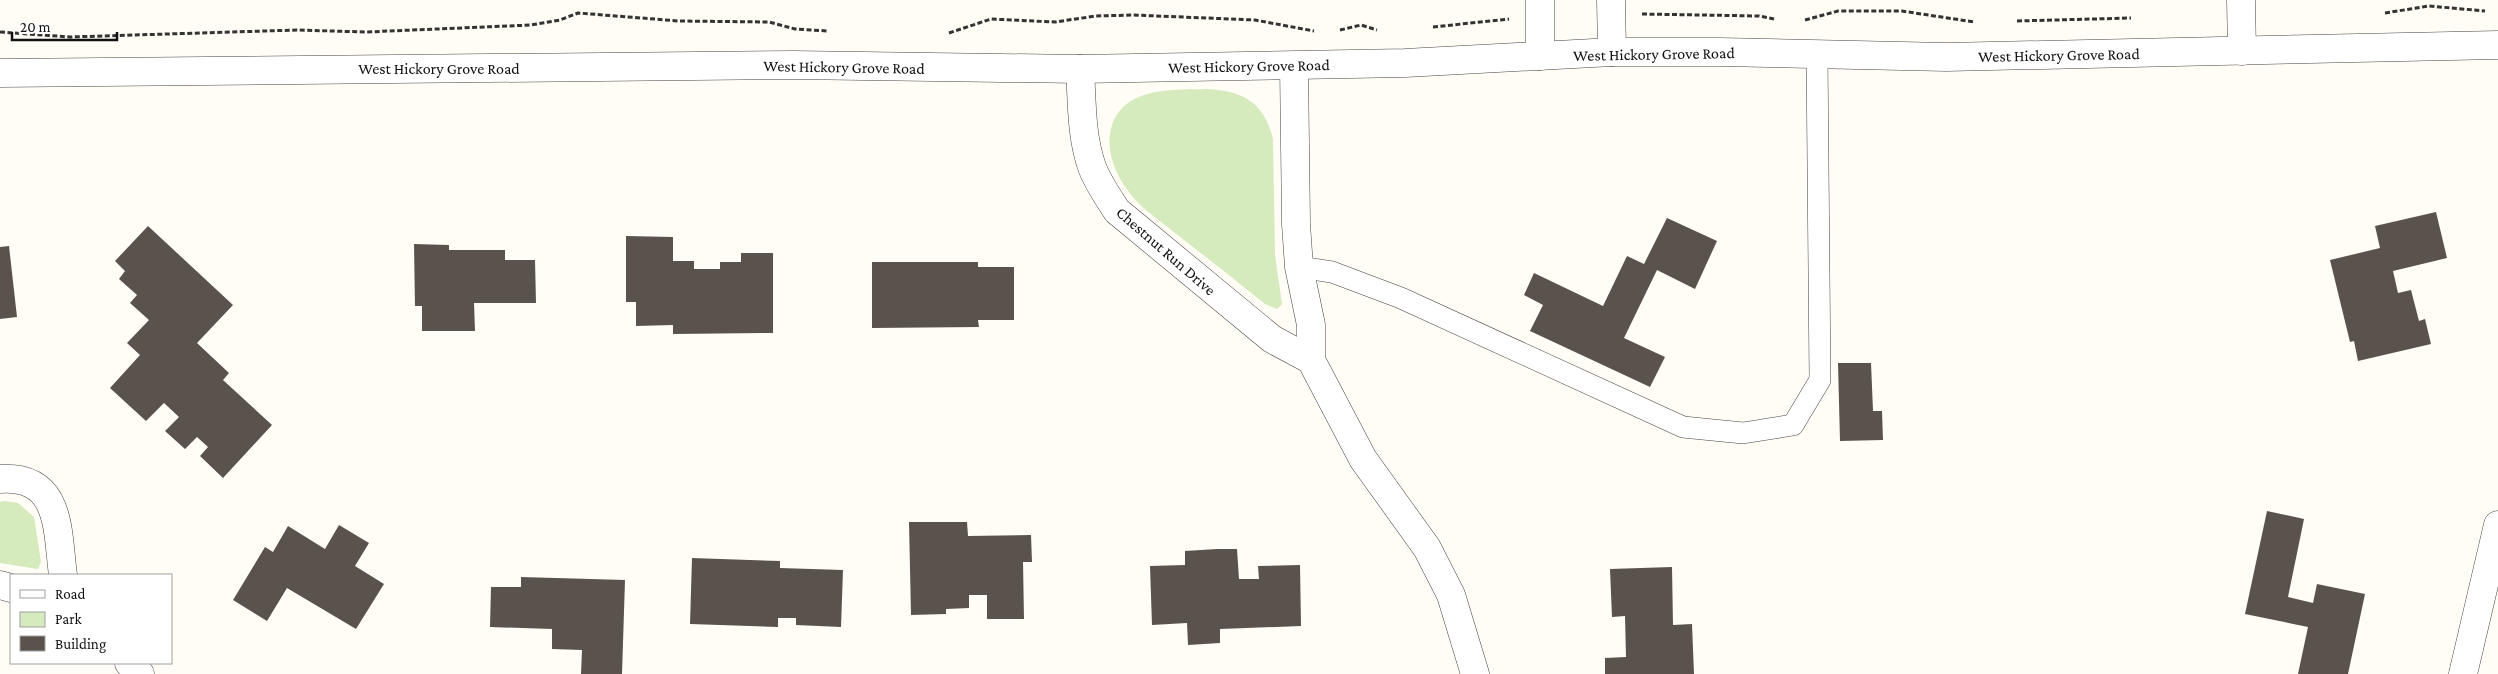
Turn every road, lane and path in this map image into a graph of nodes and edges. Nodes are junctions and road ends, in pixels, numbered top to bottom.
1 (1540, 0) edge
2 (1611, 0) edge
3 (2241, 0) edge
4 (2488, 11) dead end
5 (2381, 13) dead end
6 (1643, 14) dead end
7 (1508, 19) dead end
8 (1776, 19) dead end
9 (2136, 19) dead end
10 (1798, 20) dead end
11 (2014, 21) dead end
12 (1975, 22) dead end
13 (1426, 28) dead end
14 (1336, 30) dead end
15 (1384, 30) dead end
16 (834, 31) dead end
17 (1320, 31) dead end
18 (0, 32) edge
19 (940, 34) dead end
20 (2498, 46) edge
21 (2242, 51) junction
22 (1612, 52) junction
23 (1817, 55) junction
24 (1540, 56) junction
25 (1294, 66) junction
26 (1080, 69) junction
27 (0, 74) edge
28 (1299, 267) junction
29 (1311, 360) junction
30 (0, 479) edge
31 (2498, 525) edge
32 (63, 574) edge
33 (130, 664) edge
34 (1466, 668) edge
35 (140, 674) edge
36 (2464, 674) edge

1 - 24 street
2 - 22 street
3 - 21 street
4 - 5 path
6 - 8 path
7 - 13 path
9 - 11 path
10 - 12 path
14 - 15 path
16 - 18 path
17 - 19 path
20 - 21 street, West Hickory Grove Road
21 - 23 street, West Hickory Grove Road
22 - 23 street, West Hickory Grove Road
22 - 24 street, West Hickory Grove Road
23 - 28 lane
24 - 25 street, West Hickory Grove Road
25 - 26 street, West Hickory Grove Road
25 - 28 street
26 - 27 street, West Hickory Grove Road
26 - 29 street, Chestnut Run Drive
28 - 29 street
29 - 34 street
30 - 32 street
31 - 36 street
33 - 35 street

